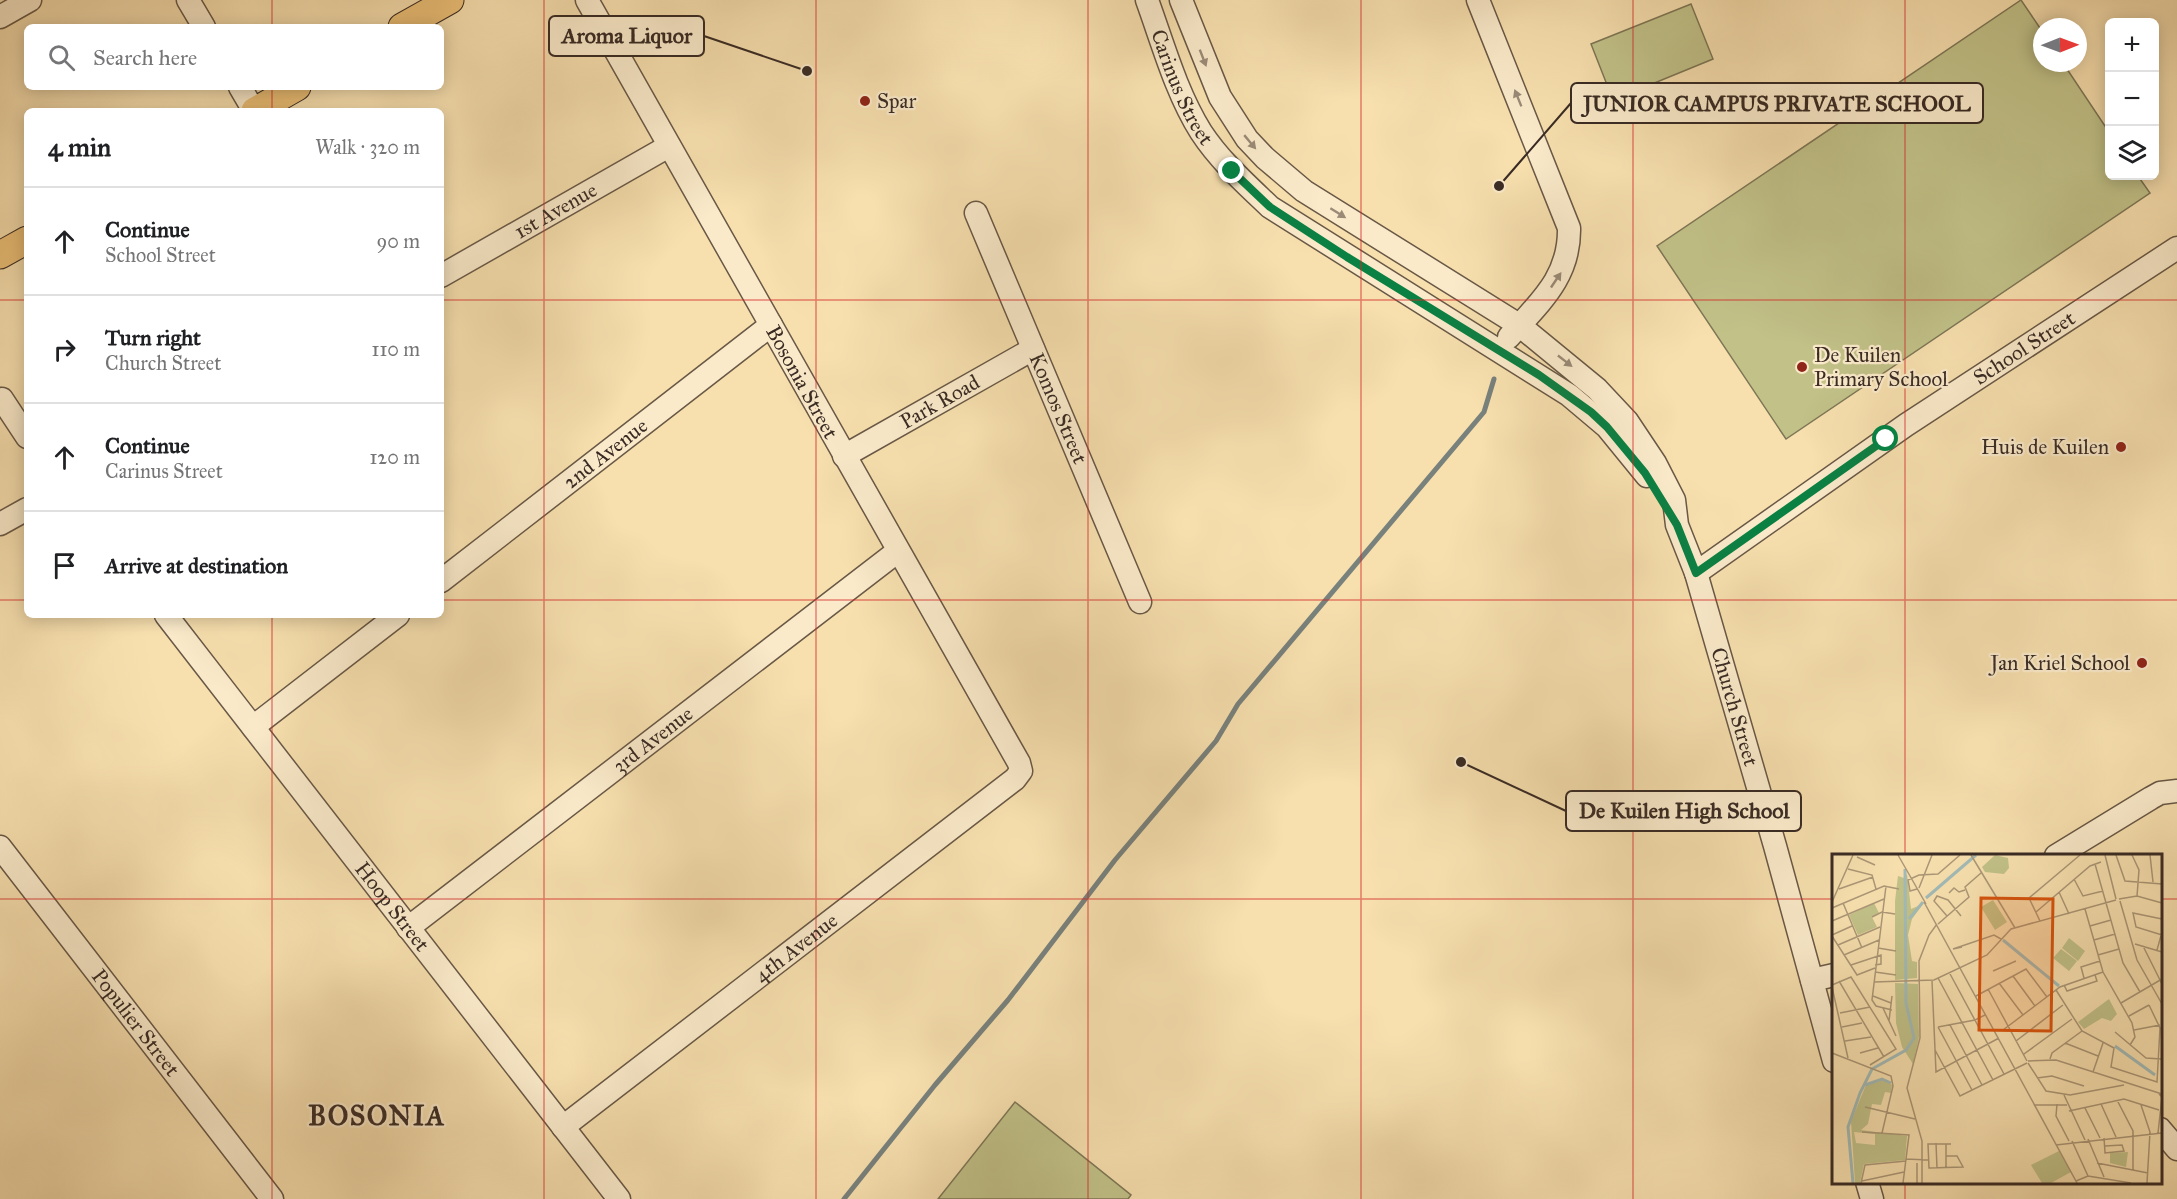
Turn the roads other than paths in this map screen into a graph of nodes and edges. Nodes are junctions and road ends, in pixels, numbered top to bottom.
1 (30, 0) edge
2 (188, 0) edge
3 (450, 0) edge
4 (587, 0) edge
5 (1147, 0) edge
6 (1181, 0) edge
7 (1478, 0) edge
8 (0, 17) edge
9 (202, 24) edge
10 (407, 24) edge
11 (242, 90) edge
12 (292, 90) edge
13 (252, 108) edge
14 (259, 108) edge
15 (669, 146) junction
16 (976, 213) dead end
17 (24, 242) edge
18 (2177, 248) edge
19 (0, 255) edge
20 (444, 274) edge
21 (771, 325) junction
22 (1519, 326) junction
23 (1034, 349) junction
24 (1498, 349) junction
25 (2, 399) dead end
26 (24, 432) edge
27 (844, 456) junction
28 (24, 511) edge
29 (0, 524) edge
30 (1677, 525) junction
31 (898, 551) junction
32 (1696, 573) junction
33 (444, 579) edge
34 (1140, 602) dead end
35 (168, 618) edge
36 (394, 618) edge
37 (253, 727) junction
38 (1019, 763) joint
39 (2177, 791) edge
40 (0, 847) edge
41 (2058, 854) edge
42 (408, 928) junction
43 (1832, 975) edge
44 (1812, 980) junction
45 (1832, 1057) edge
46 (563, 1127) junction
47 (2162, 1132) edge
48 (2177, 1149) edge
49 (1868, 1184) edge
50 (273, 1199) edge
51 (619, 1199) edge
52 (1872, 1199) edge

1 - 8 street
2 - 9 street
3 - 10 main road
4 - 15 street, Bosonia Street
5 - 24 street, Carinus Street
6 -> 22 street, Carinus Street
22 -> 7 street
11 - 13 street
12 - 14 main road
15 - 20 street, 1st Avenue
15 - 21 street, Bosonia Street
16 - 23 street, Komos Street
17 - 19 main road
18 - 32 street, School Street
21 - 27 street, Bosonia Street
21 - 33 street, 2nd Avenue
22 - 24 street
22 -> 30 street, Church Street
23 - 27 street, Park Road
23 - 34 street, Komos Street
24 - 30 street, Church Street
25 - 26 street
27 - 31 street, Bosonia Street
28 - 29 street
30 - 32 street, Church Street
31 - 38 street, Bosonia Street
31 - 42 street, 3rd Avenue
32 - 44 street, Church Street
35 - 37 street, Hoop Street
36 - 37 street
37 - 42 street, Hoop Street
38 - 46 street, 4th Avenue
39 - 41 street
40 - 50 street, Populier Street
42 - 46 street, Hoop Street
43 - 44 street
44 - 45 street, Church Street
46 - 51 street, Hoop Street
47 - 48 street
49 - 52 street

